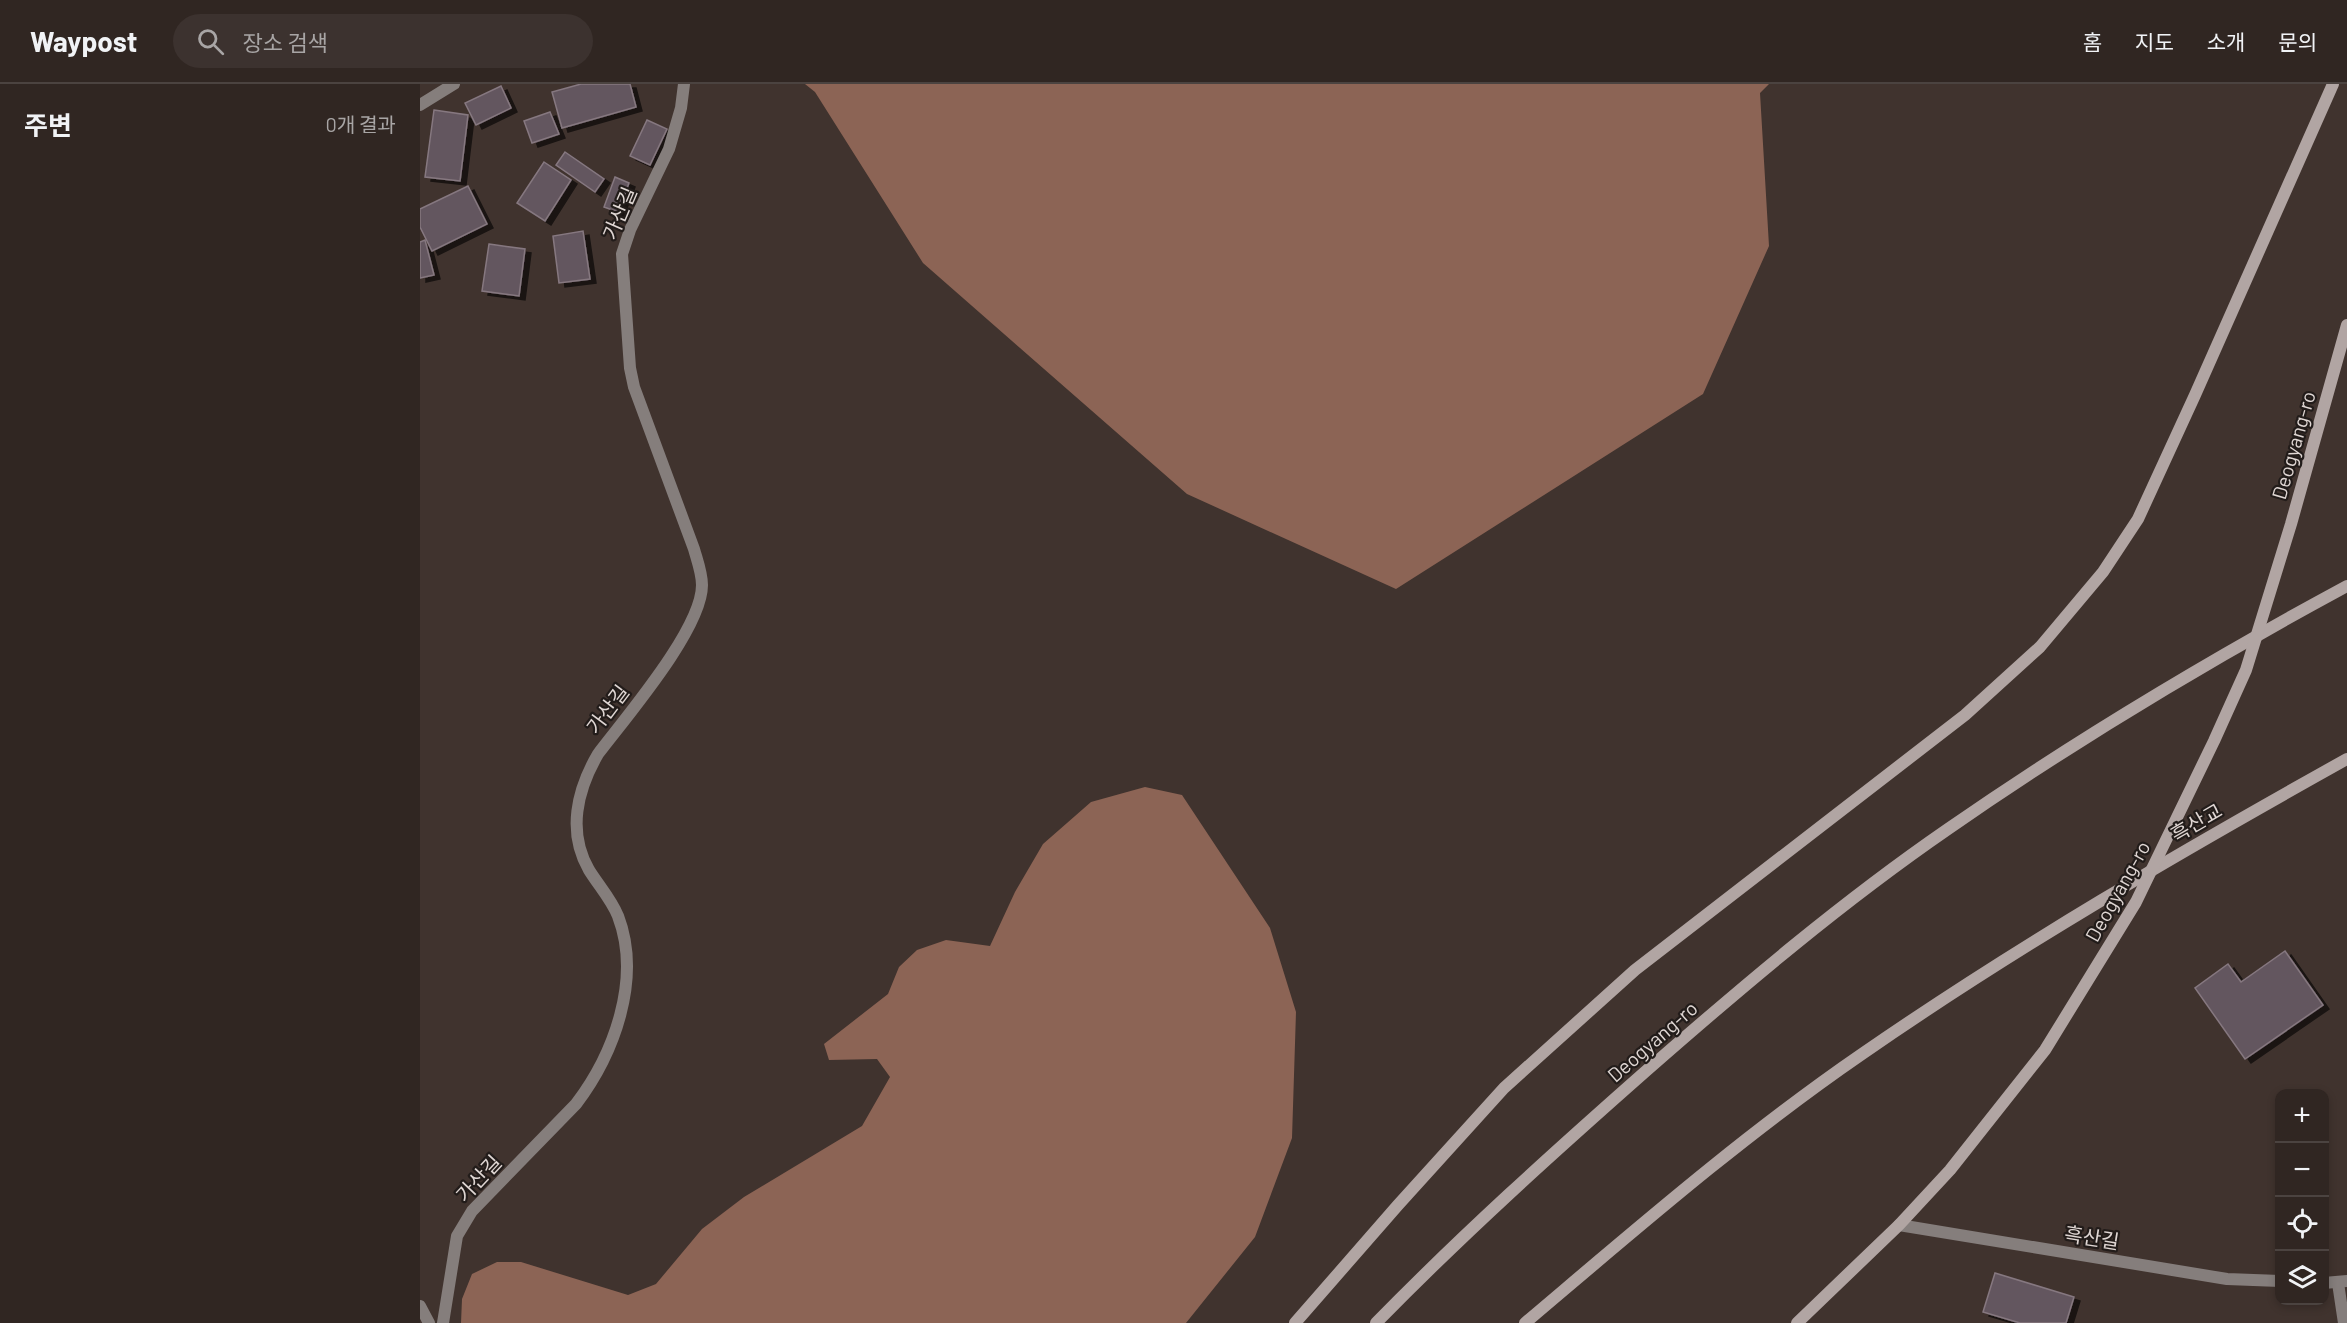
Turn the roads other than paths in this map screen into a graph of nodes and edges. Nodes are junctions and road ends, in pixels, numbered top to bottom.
1 (454, 84) edge
2 (684, 84) edge
3 (2333, 84) edge
4 (420, 105) edge
5 (2347, 325) edge
6 (2347, 586) edge
7 (2347, 759) edge
8 (2066, 921) joint
9 (1899, 1225) junction
10 (2275, 1281) edge
11 (2343, 1282) edge
12 (420, 1306) edge
13 (429, 1323) edge
14 (443, 1323) edge
15 (1295, 1323) edge
16 (1376, 1323) edge
17 (1525, 1323) edge
18 (1797, 1323) edge
19 (2344, 1323) edge

1 - 4 lane
2 - 14 lane, 가산길
3 - 15 main road
5 - 9 main road, Deogyang-ro
6 - 16 main road, Deogyang-ro
7 - 8 main road, 흑산교
8 - 17 main road, Deogyang-ro
9 - 10 lane, 흑산길
9 - 18 main road, Deogyang-ro
11 - 19 lane
12 - 13 lane

